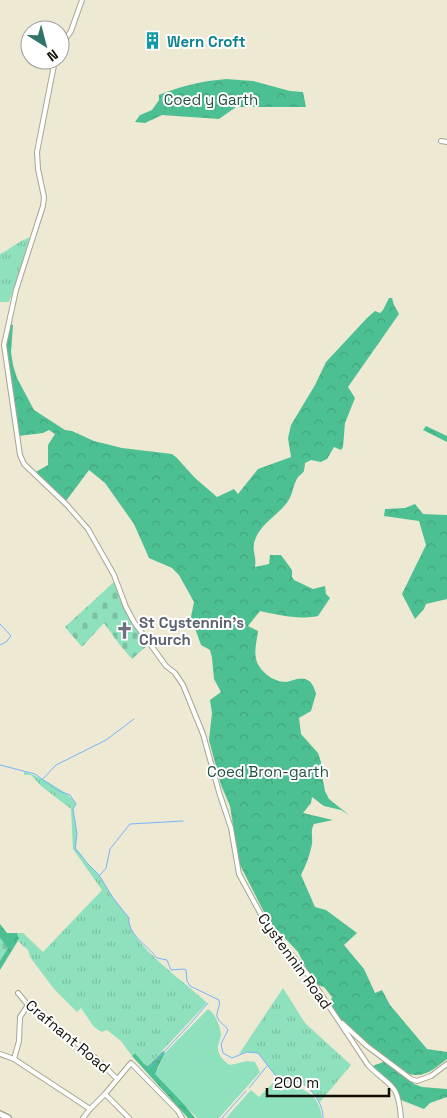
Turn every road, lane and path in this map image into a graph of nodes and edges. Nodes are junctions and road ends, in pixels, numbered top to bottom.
1 (82, 0) edge
2 (70, 32) edge
3 (53, 70) edge
4 (441, 141) dead end
5 (447, 142) edge
6 (2, 346) edge
7 (18, 993) dead end
8 (28, 1005) junction
9 (334, 1016) junction
10 (0, 1054) edge
11 (14, 1059) junction
12 (447, 1064) edge
13 (117, 1079) junction
14 (105, 1094) junction
15 (90, 1108) junction
16 (0, 1114) edge
17 (8, 1118) edge
18 (83, 1118) edge
19 (129, 1118) edge
20 (182, 1118) edge
21 (401, 1118) edge

1 - 2 street
3 - 6 street, Cystennin Road
4 - 5 street
6 - 9 street, Cystennin Road
7 - 8 street, Crafnant Road
8 - 11 street
8 - 13 street, Crafnant Road
9 - 12 street
9 - 21 street
10 - 11 street
11 - 15 street
13 - 14 street
13 - 20 street
14 - 15 street
14 - 19 street
15 - 18 street
16 - 17 street

